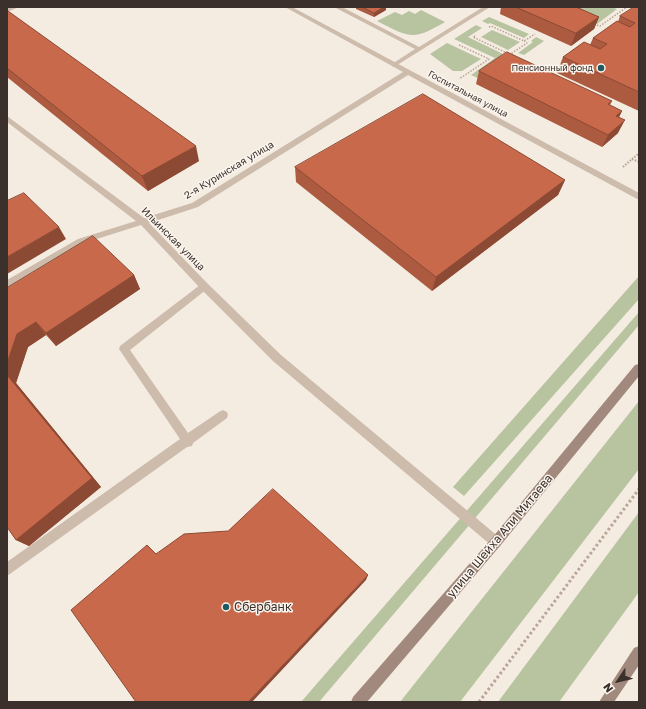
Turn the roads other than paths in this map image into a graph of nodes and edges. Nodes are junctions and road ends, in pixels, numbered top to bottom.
1 (16, 7) edge
2 (288, 7) edge
3 (337, 7) edge
4 (487, 7) edge
5 (7, 10) edge
6 (419, 49) junction
7 (394, 64) junction
8 (408, 72) junction
9 (7, 118) edge
10 (639, 197) edge
11 (142, 221) junction
12 (7, 284) edge
13 (204, 286) junction
14 (639, 368) edge
15 (223, 415) dead end
16 (188, 442) junction
17 (496, 542) junction
18 (7, 570) edge
19 (639, 653) edge
20 (358, 702) edge
21 (606, 702) edge

1 - 5 street
2 - 7 street, Госпитальная улица
3 - 6 street
4 - 6 street
6 - 7 street
7 - 8 street, Госпитальная улица
8 - 10 street, Госпитальная улица
8 - 11 street, 2-я Куринская улица
9 - 11 street, Ильинская улица
11 - 12 street, 2-я Куринская улица
11 - 13 street, Ильинская улица
13 - 16 street
13 - 17 street, Ильинская улица
14 - 17 main road, улица Шейха Али Митаева
15 - 16 street
16 - 18 street
17 - 20 main road, улица Шейха Али Митаева
19 - 21 main road

